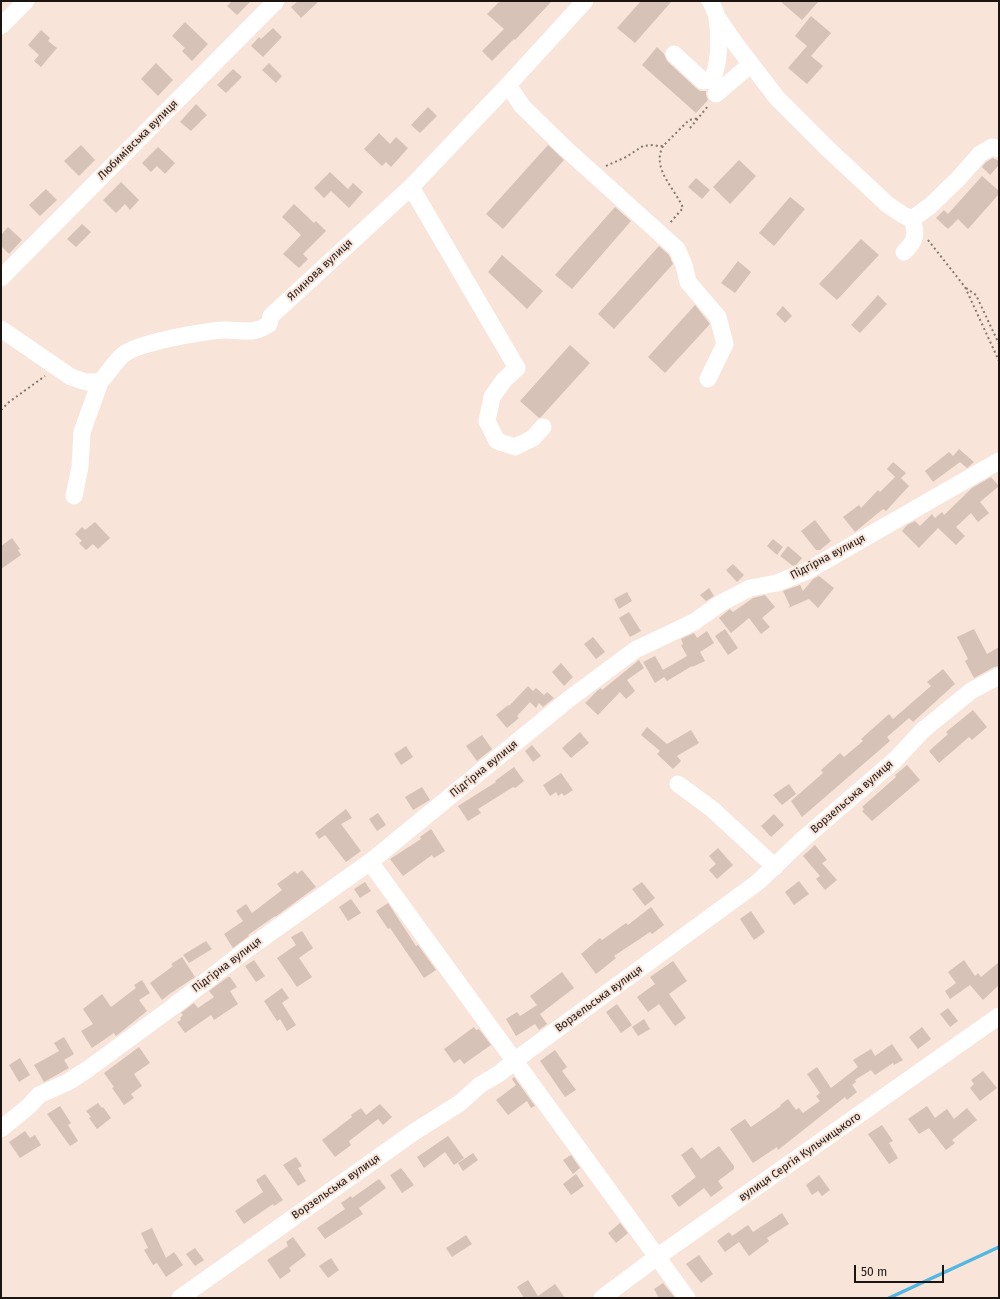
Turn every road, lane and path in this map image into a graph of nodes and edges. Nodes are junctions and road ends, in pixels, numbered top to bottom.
1 (26, 1) edge
2 (276, 1) edge
3 (585, 1) edge
4 (710, 1) edge
5 (717, 17) junction
6 (1, 26) edge
7 (674, 54) dead end
8 (751, 64) junction
9 (508, 85) junction
10 (716, 94) dead end
11 (699, 118) dead end
12 (663, 146) junction
13 (999, 149) edge
14 (589, 170) junction
15 (411, 187) junction
16 (912, 219) junction
17 (660, 234) junction
18 (926, 237) dead end
19 (904, 252) dead end
20 (1, 278) edge
21 (965, 287) junction
22 (1, 329) edge
23 (999, 344) edge
24 (999, 361) edge
25 (57, 368) junction
26 (708, 379) dead end
27 (100, 382) junction
28 (1, 410) edge
29 (543, 427) dead end
30 (999, 461) edge
31 (74, 496) dead end
32 (999, 676) edge
33 (678, 784) dead end
34 (370, 862) junction
35 (775, 867) junction
36 (999, 1016) edge
37 (514, 1061) junction
38 (1, 1129) edge
39 (657, 1258) junction
40 (180, 1298) edge
41 (602, 1298) edge
42 (687, 1298) edge

1 - 6 street
2 - 20 street, Любимівська вулиця
3 - 9 street, Ялинова вулиця
4 - 5 street
5 - 7 street
5 - 8 street
8 - 10 street
8 - 16 street
9 - 14 street
9 - 15 street, Ялинова вулиця
11 - 12 path
12 - 14 path
12 - 17 path
13 - 16 street
14 - 17 street
15 - 27 street, Ялинова вулиця
15 - 29 street
16 - 19 street
17 - 26 street
18 - 21 path
21 - 23 path
21 - 24 path
22 - 25 street
25 - 27 street
25 - 28 path
27 - 31 street
30 - 34 street, Підгірна вулиця
32 - 35 street, Ворзельська вулиця
33 - 35 street
34 - 37 street
34 - 38 street, Підгірна вулиця
35 - 37 street, Ворзельська вулиця
36 - 39 street, вулиця Сергія Кульчицького
37 - 39 street
37 - 40 street, Ворзельська вулиця
39 - 41 street, вулиця Сергія Кульчицького
39 - 42 street

